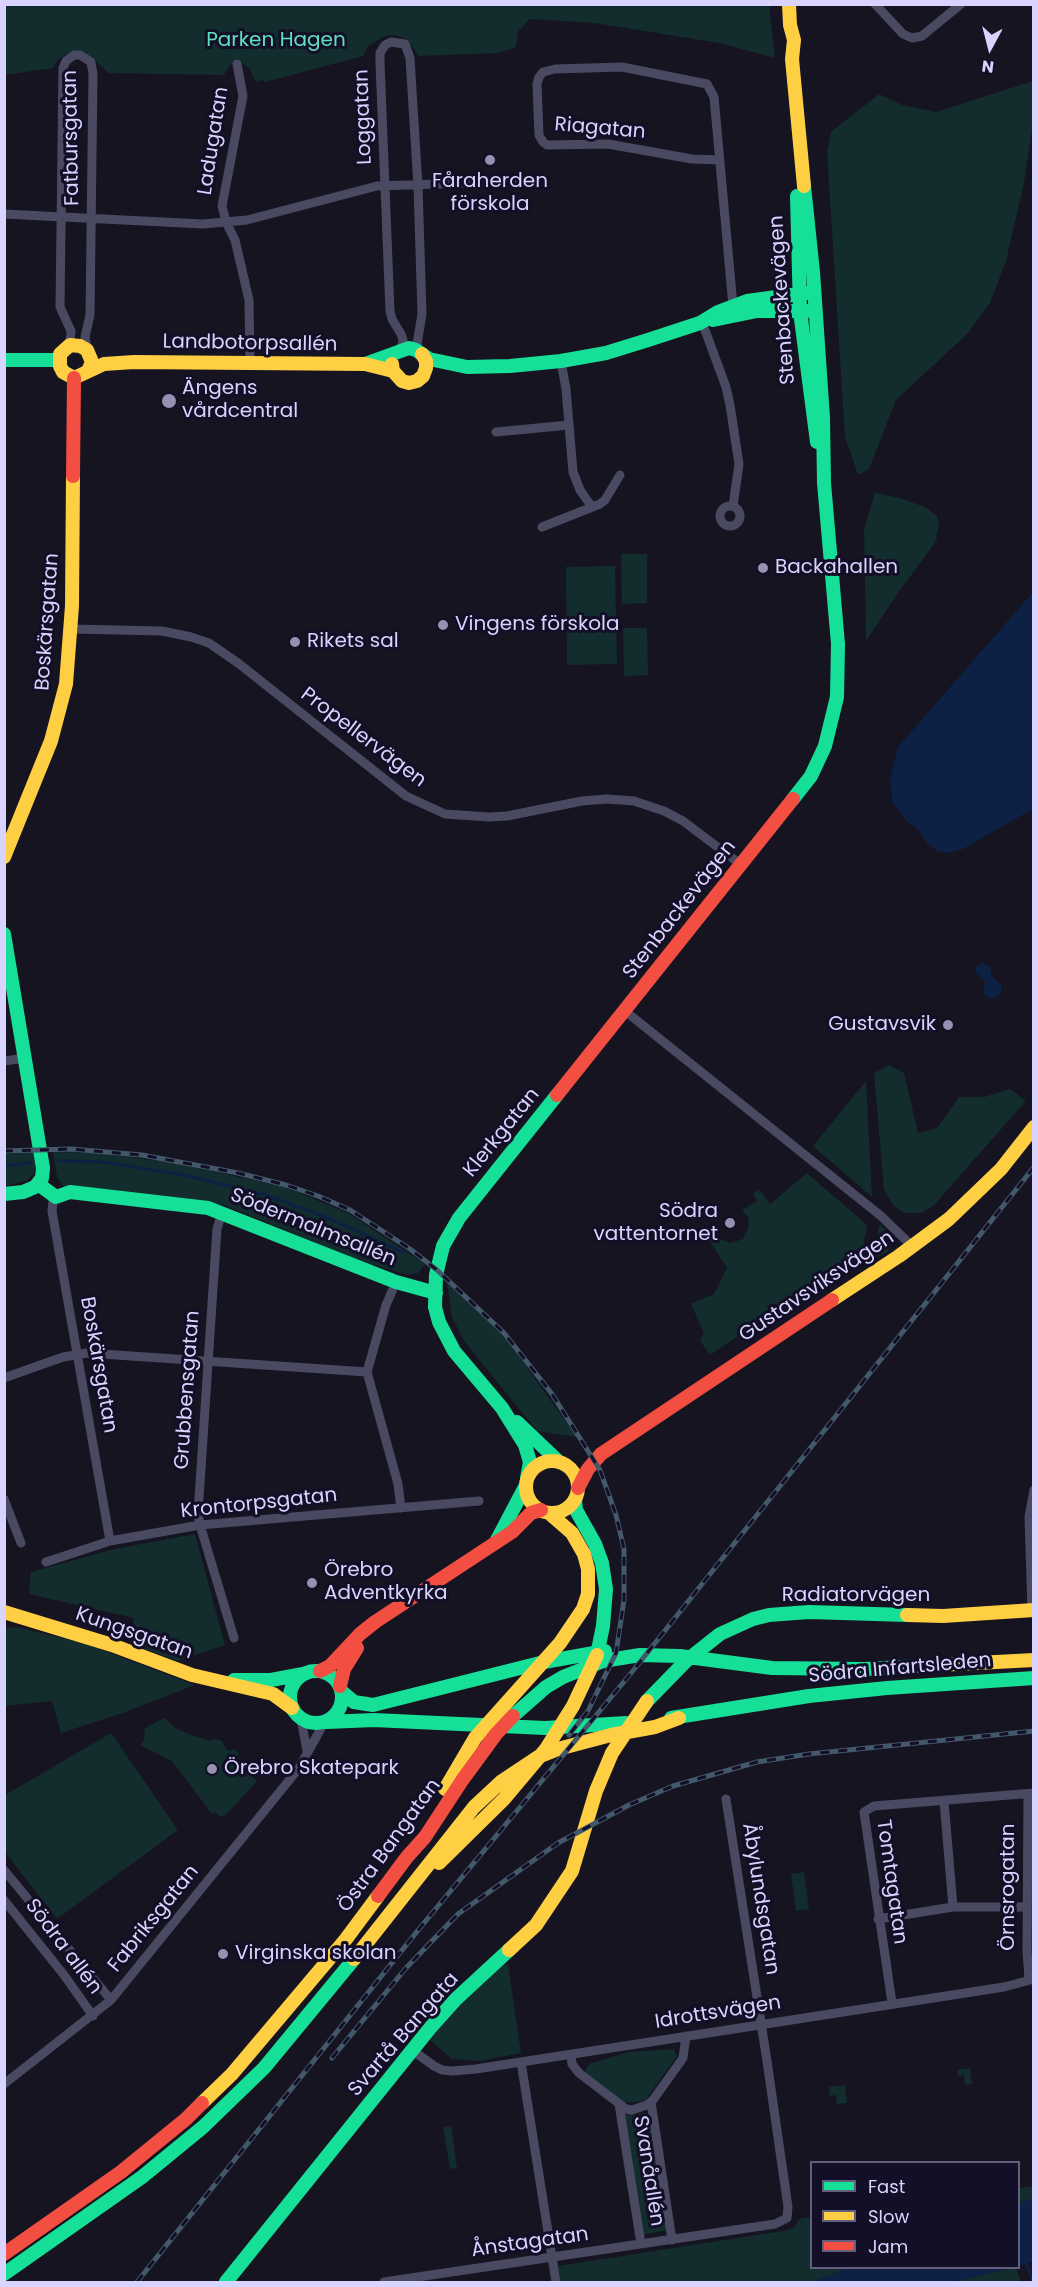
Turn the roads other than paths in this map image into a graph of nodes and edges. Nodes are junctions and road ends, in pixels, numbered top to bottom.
1 (789, 4) edge
2 (875, 4) edge
3 (961, 4) edge
4 (237, 64) dead end
5 (796, 113) junction
6 (719, 160) junction
7 (526, 181) dead end
8 (384, 186) junction
9 (418, 186) junction
10 (4, 214) edge
11 (61, 217) junction
12 (91, 218) junction
13 (226, 222) junction
14 (814, 292) junction
15 (799, 294) junction
16 (735, 311) junction
17 (800, 311) junction
18 (815, 311) junction
19 (702, 322) junction
20 (70, 345) junction
21 (88, 351) junction
22 (399, 352) junction
23 (419, 352) junction
24 (4, 360) edge
25 (59, 360) junction
26 (561, 361) junction
27 (134, 362) junction
28 (250, 364) junction
29 (365, 364) junction
30 (467, 367) junction
31 (88, 371) junction
32 (393, 372) junction
33 (423, 376) junction
34 (74, 378) junction
35 (569, 425) junction
36 (496, 432) dead end
37 (620, 475) dead end
38 (824, 483) junction
39 (733, 506) dead end
40 (592, 507) junction
41 (542, 526) dead end
42 (71, 629) junction
43 (4, 857) edge
44 (740, 864) junction
45 (4, 934) edge
46 (625, 1011) junction
47 (26, 1058) junction
48 (4, 1061) edge
49 (1034, 1126) edge
50 (38, 1184) junction
51 (4, 1194) edge
52 (56, 1197) junction
53 (222, 1212) junction
54 (912, 1246) junction
55 (396, 1282) junction
56 (436, 1293) junction
57 (76, 1354) junction
58 (209, 1360) junction
59 (367, 1372) junction
60 (4, 1378) edge
61 (502, 1408) junction
62 (601, 1454) junction
63 (561, 1463) junction
64 (526, 1483) junction
65 (1034, 1490) edge
66 (576, 1494) junction
67 (4, 1499) edge
68 (479, 1501) dead end
69 (400, 1508) junction
70 (545, 1512) junction
71 (200, 1525) junction
72 (497, 1540) junction
73 (110, 1541) junction
74 (21, 1543) dead end
75 (46, 1562) dead end
76 (1033, 1610) edge
77 (4, 1612) edge
78 (4, 1623) edge
79 (46, 1626) junction
80 (234, 1638) dead end
81 (350, 1650) junction
82 (742, 1660) junction
83 (1034, 1660) edge
84 (325, 1669) junction
85 (303, 1674) junction
86 (1034, 1678) edge
87 (210, 1680) junction
88 (341, 1684) junction
89 (296, 1714) junction
90 (679, 1718) junction
91 (326, 1722) junction
92 (620, 1739) joint
93 (306, 1751) junction
94 (1031, 1794) edge
95 (726, 1799) dead end
96 (944, 1801) junction
97 (407, 1857) junction
98 (6, 1875) edge
99 (4, 1900) edge
100 (953, 1907) junction
101 (1027, 1907) junction
102 (388, 1914) junction
103 (878, 1919) junction
104 (1031, 1979) edge
105 (111, 2000) junction
106 (892, 2003) junction
107 (93, 2016) junction
108 (762, 2025) junction
109 (686, 2036) junction
110 (412, 2050) junction
111 (571, 2054) junction
112 (521, 2062) junction
113 (4, 2085) edge
114 (651, 2102) junction
115 (619, 2104) junction
116 (676, 2239) junction
117 (641, 2244) junction
118 (5, 2252) edge
119 (552, 2258) junction
120 (4, 2274) edge
121 (418, 2280) edge
122 (226, 2283) edge
123 (384, 2283) edge
124 (556, 2283) edge

1 - 5 street, Stenbackevägen
2 - 3 street
4 - 13 street, Ladugatan
5 - 14 street, Stenbackevägen
5 - 15 street, Stenbackevägen
6 - 6 street, Riagatan
6 - 16 street, Riagatan
7 - 9 street
8 - 9 street
8 - 9 street, Loggatan
8 - 13 street
8 - 22 street, Loggatan
9 - 23 street, Loggatan
10 - 11 street
11 - 12 street
11 - 12 street, Fatbursgatan
11 - 20 street, Fatbursgatan
12 - 13 street
12 - 21 street, Fatbursgatan
13 - 28 street, Ladugatan
14 - 15 street
14 - 18 street, Stenbackevägen
15 - 16 street
15 - 17 street, Stenbackevägen
16 - 17 street
16 - 19 street
17 - 18 street
17 - 38 street, Stenbackevägen
18 - 38 street, Stenbackevägen
19 - 26 street
19 - 39 street
20 - 21 street
20 - 25 street
21 - 27 street, Landbotorpsallén
21 - 31 street
22 - 23 street
22 - 29 street, Landbotorpsallén
22 - 32 street
23 - 30 street
23 - 33 street
24 - 25 street
25 - 34 street
26 - 30 street
26 - 35 street
27 - 28 street, Landbotorpsallén
27 - 31 street, Landbotorpsallén
28 - 29 street, Landbotorpsallén
29 - 32 street, Landbotorpsallén
30 - 33 street
31 - 34 street
32 - 33 street
34 - 42 street, Boskärsgatan
35 - 36 street
35 - 40 street
37 - 40 street
38 - 44 street, Stenbackevägen
40 - 41 street
42 - 43 street, Boskärsgatan
42 - 44 street, Propellervägen
44 - 46 street, Stenbackevägen
45 - 47 street
46 - 54 street, Stenbackevägen
46 - 56 street, Klerkgatan
47 - 48 street
47 - 50 street
49 - 54 street, Gustavsviksvägen
50 - 51 street
50 - 52 street
52 - 53 street, Södermalmsallén
52 - 57 street, Boskärsgatan
53 - 55 street, Södermalmsallén
53 - 58 street, Grubbensgatan
54 - 62 street, Gustavsviksvägen
55 - 56 street, Södermalmsallén
55 - 59 street
56 - 61 street
57 - 58 street
57 - 60 street
57 - 73 street, Boskärsgatan
58 - 59 street
58 - 71 street, Grubbensgatan
59 - 69 street
61 - 63 street
61 - 64 street
62 - 63 street, Gustavsviksvägen
62 - 66 street, Gustavsviksvägen
63 - 64 street
63 - 66 street
64 - 70 street
64 - 72 street
65 - 76 street
66 - 70 street
66 - 102 street
67 - 74 street
68 - 69 street, Krontorpsgatan
69 - 71 street, Krontorpsgatan
70 - 72 street
70 - 97 street
71 - 73 street, Krontorpsgatan
71 - 80 street, Grubbensgatan
72 - 81 street
73 - 75 street, Krontorpsgatan
76 - 92 street, Radiatorvägen
77 - 79 street, Kungsgatan
78 - 79 street, Kungsgatan
79 - 87 street, Kungsgatan
81 - 84 street
81 - 88 street
82 - 83 street, Södra Infartsleden
82 - 88 street
82 - 97 street, Östra Bangatan
84 - 85 street
84 - 88 street
85 - 87 street, Kungsgatan
85 - 89 street
86 - 90 street, Södra Infartsleden
87 - 89 street, Kungsgatan
88 - 91 street
89 - 91 street
89 - 93 street
90 - 91 street
90 - 102 street, Östra Bangatan
91 - 93 street, Fabriksgatan
92 - 110 street, Svartå Bangata
93 - 105 street, Fabriksgatan
94 - 96 street, Örnsrogatan
94 - 101 street, Örnsrogatan
95 - 108 street, Åbylundsgatan
96 - 100 street
96 - 103 street, Tomtagatan
97 - 118 street, Östra Bangatan
98 - 105 street, Södra allén
99 - 107 street, Södra allén
100 - 101 street
100 - 103 street
101 - 104 street, Örnsrogatan
102 - 120 street, Östra Bangatan
103 - 106 street, Tomtagatan
104 - 106 street, Idrottsvägen
105 - 107 street, Fabriksgatan
106 - 108 street, Idrottsvägen
107 - 113 street, Fabriksgatan
108 - 109 street, Idrottsvägen
108 - 116 street, Åbylundsgatan
109 - 111 street, Idrottsvägen
109 - 114 street, Svanåallén
110 - 112 street, Idrottsvägen
110 - 122 street, Svartå Bangata
111 - 112 street, Idrottsvägen
111 - 115 street, Svanåallén
112 - 119 street
114 - 115 street, Svanåallén
114 - 116 street, Svanåallén
115 - 117 street, Svanåallén
116 - 117 street, Ånstagatan
117 - 119 street, Ånstagatan
119 - 121 street, Ånstagatan
119 - 124 street
121 - 123 street, Ånstagatan

